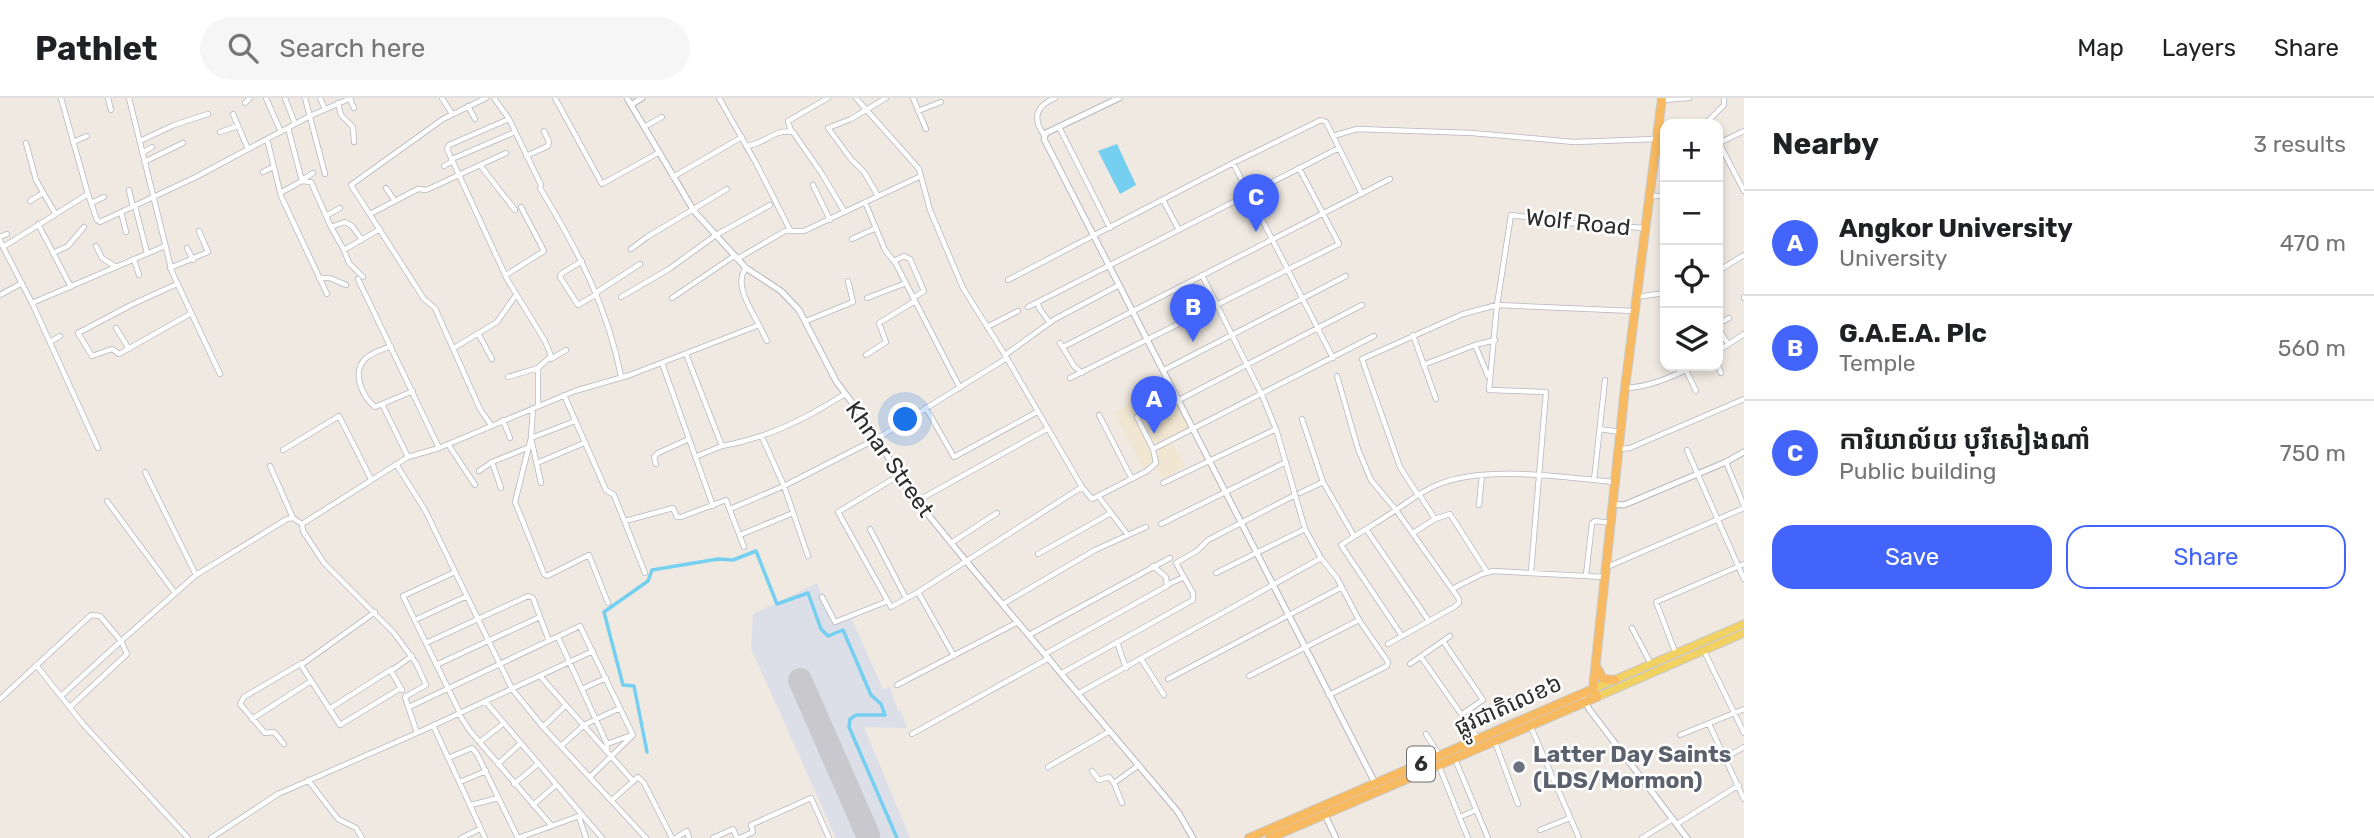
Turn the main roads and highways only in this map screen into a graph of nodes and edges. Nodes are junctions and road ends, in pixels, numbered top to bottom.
1 (1662, 99) edge
2 (1661, 119) edge
3 (1660, 136) edge
4 (1744, 624) edge
5 (1744, 633) edge
6 (1596, 663) junction
7 (1615, 680) junction
8 (1595, 693) junction
9 (1529, 722) junction
10 (1377, 787) junction
11 (1323, 811) junction
12 (1285, 835) edge
13 (1249, 838) edge
14 (1270, 838) edge

1 - 2 highway
3 - 6 highway
4 - 7 main road, ផ្លូវជាតិលេខ៦ / 6
5 - 8 main road, ផ្លូវជាតិលេខ៦ / 6
6 - 7 highway
6 - 8 highway
7 - 8 main road, ផ្លូវជាតិលេខ៦ / 6
8 - 9 highway, ផ្លូវជាតិលេខ៦ / 6
9 - 10 highway, ផ្លូវជាតិលេខ៦ / 6
9 - 10 highway, ផ្លូវជាតិលេខ៦ / 6
10 - 11 highway, ផ្លូវជាតិលេខ៦ / 6
11 - 12 highway, ផ្លូវជាតិលេខ៦ / 6
11 - 13 highway, ផ្លូវជាតិលេខ៦ / 6
12 - 14 highway, ផ្លូវជាតិលេខ៦ / 6

